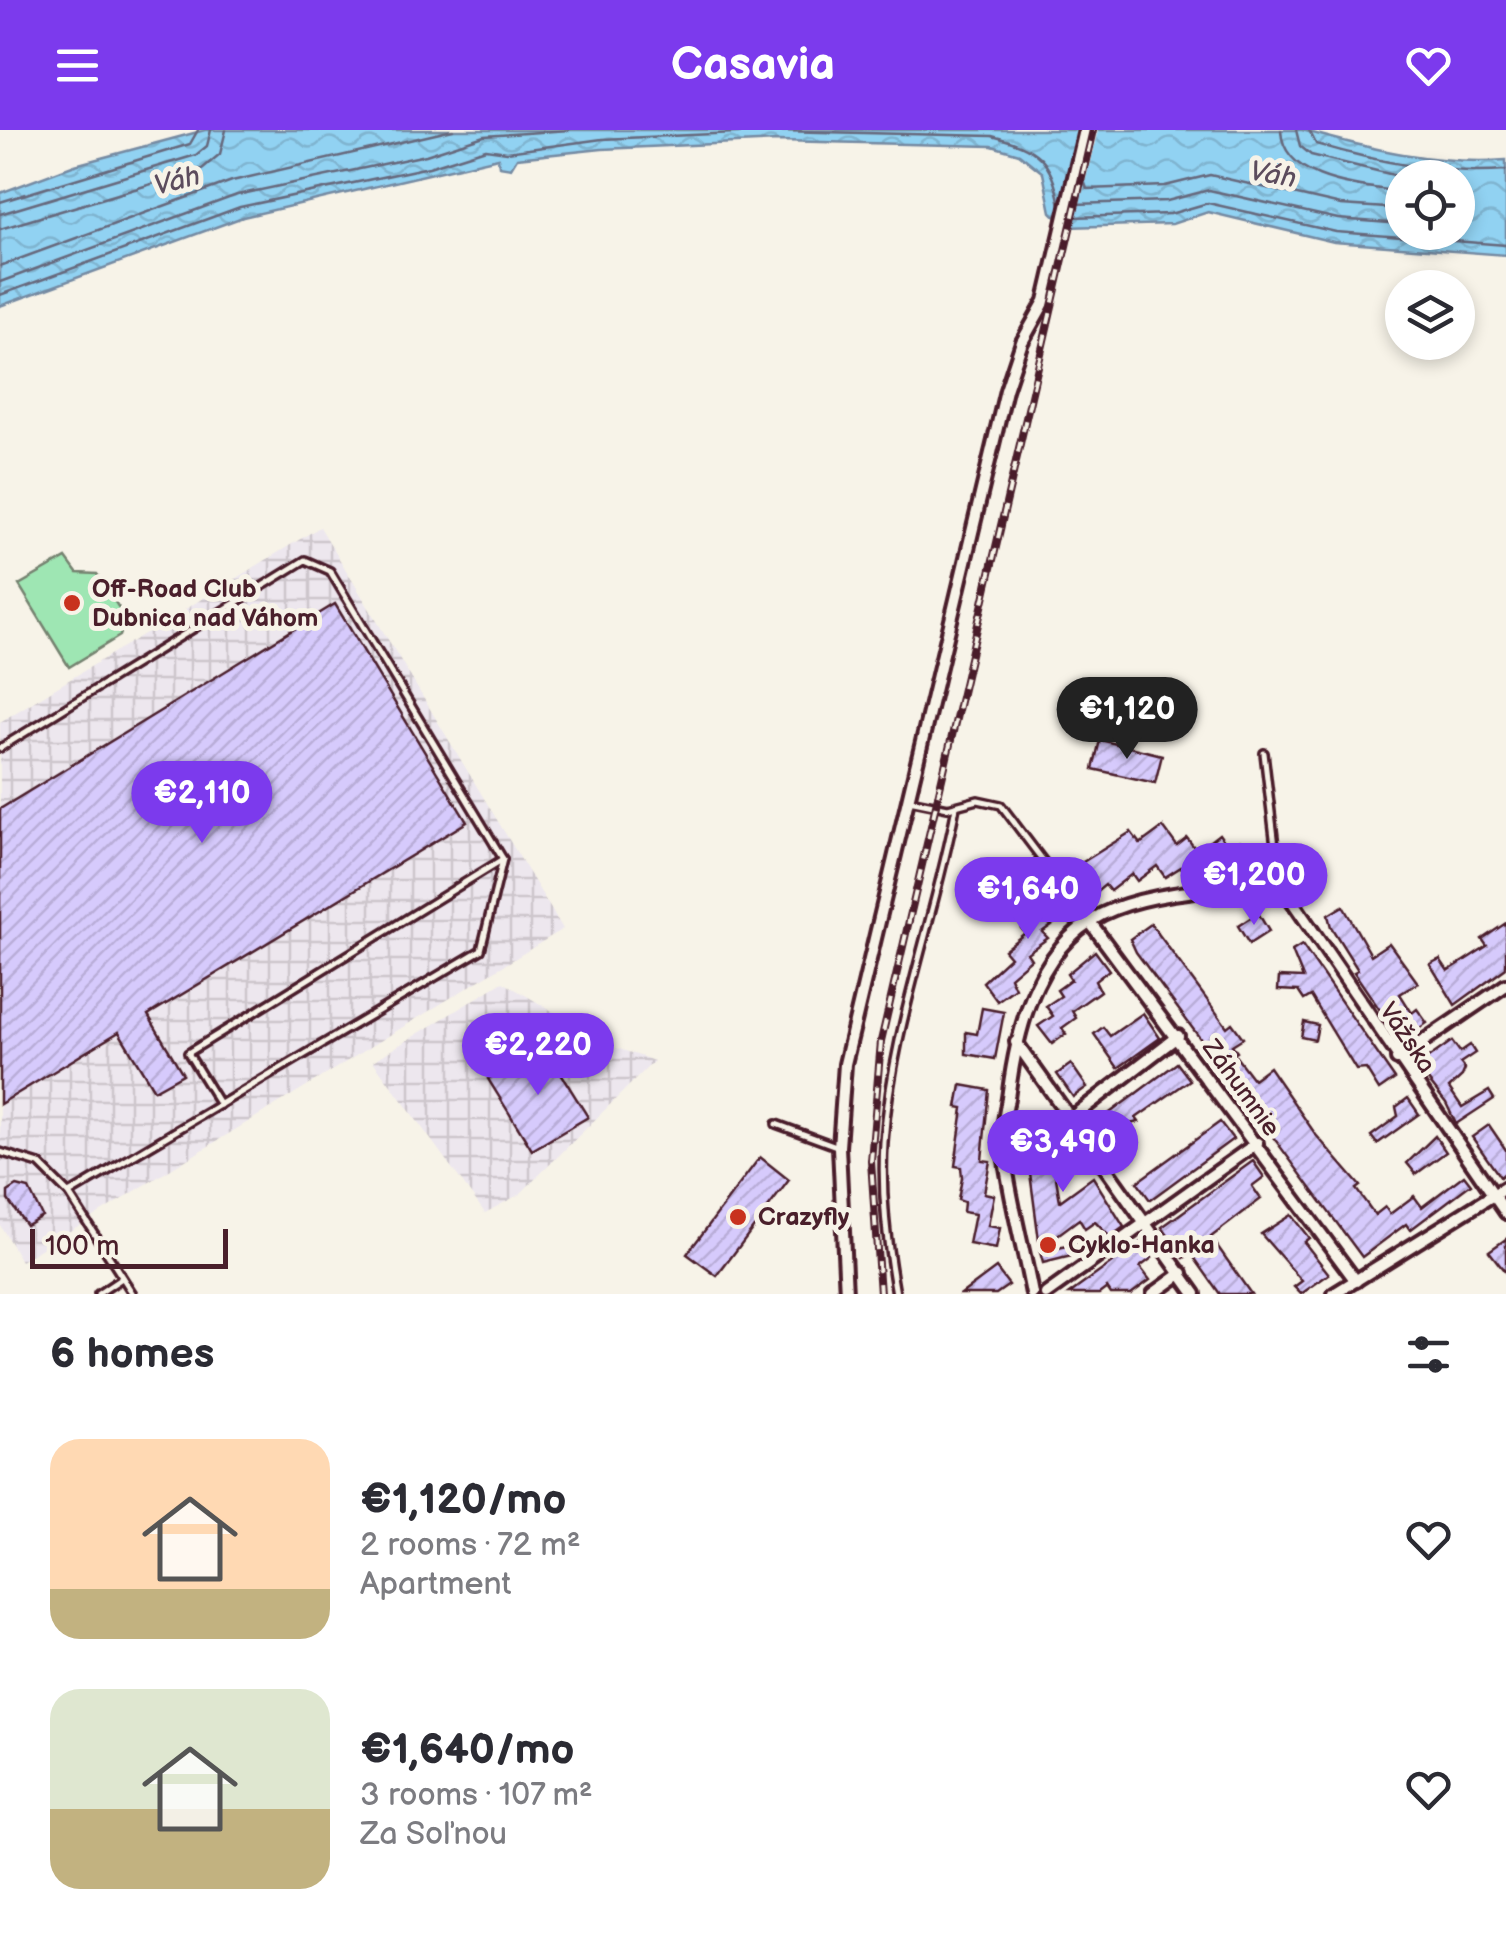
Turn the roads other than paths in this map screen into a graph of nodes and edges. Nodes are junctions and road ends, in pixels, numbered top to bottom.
1 (1085, 130) edge
2 (0, 748) edge
3 (1264, 753) dead end
4 (906, 799) junction
5 (956, 807) junction
6 (503, 859) junction
7 (1279, 882) junction
8 (1090, 922) junction
9 (1506, 984) edge
10 (1178, 1036) junction
11 (1016, 1041) junction
12 (1397, 1059) junction
13 (220, 1104) junction
14 (1071, 1118) junction
15 (776, 1124) dead end
16 (1257, 1142) junction
17 (839, 1147) junction
18 (0, 1152) edge
19 (1506, 1187) edge
20 (69, 1194) junction
21 (1493, 1196) junction
22 (1506, 1214) edge
23 (1144, 1223) junction
24 (1182, 1273) junction
25 (122, 1278) junction
26 (1356, 1281) junction
27 (98, 1294) edge
28 (133, 1294) edge
29 (846, 1294) edge
30 (896, 1294) edge
31 (1032, 1294) edge
32 (1046, 1294) edge
33 (1153, 1294) edge
34 (1196, 1294) edge
35 (1335, 1294) edge

1 - 4 street
2 - 6 lane
3 - 7 lane
4 - 5 lane
4 - 17 street
5 - 8 lane
5 - 30 lane
6 - 13 lane
6 - 13 lane
7 - 8 street
7 - 12 street, Vážska
8 - 10 street, Záhumnie
8 - 11 street
9 - 12 street
10 - 14 street
10 - 16 street, Záhumnie
11 - 14 street
11 - 31 street
12 - 21 street, Vážska
13 - 20 lane
14 - 23 street
15 - 17 lane
16 - 23 street
16 - 26 street, Záhumnie
17 - 29 street
18 - 20 lane
19 - 21 street
20 - 25 lane
21 - 22 street, Vážska
21 - 26 street
23 - 24 street
23 - 32 street
24 - 33 street
24 - 34 street
25 - 27 lane
25 - 28 lane
26 - 35 street

